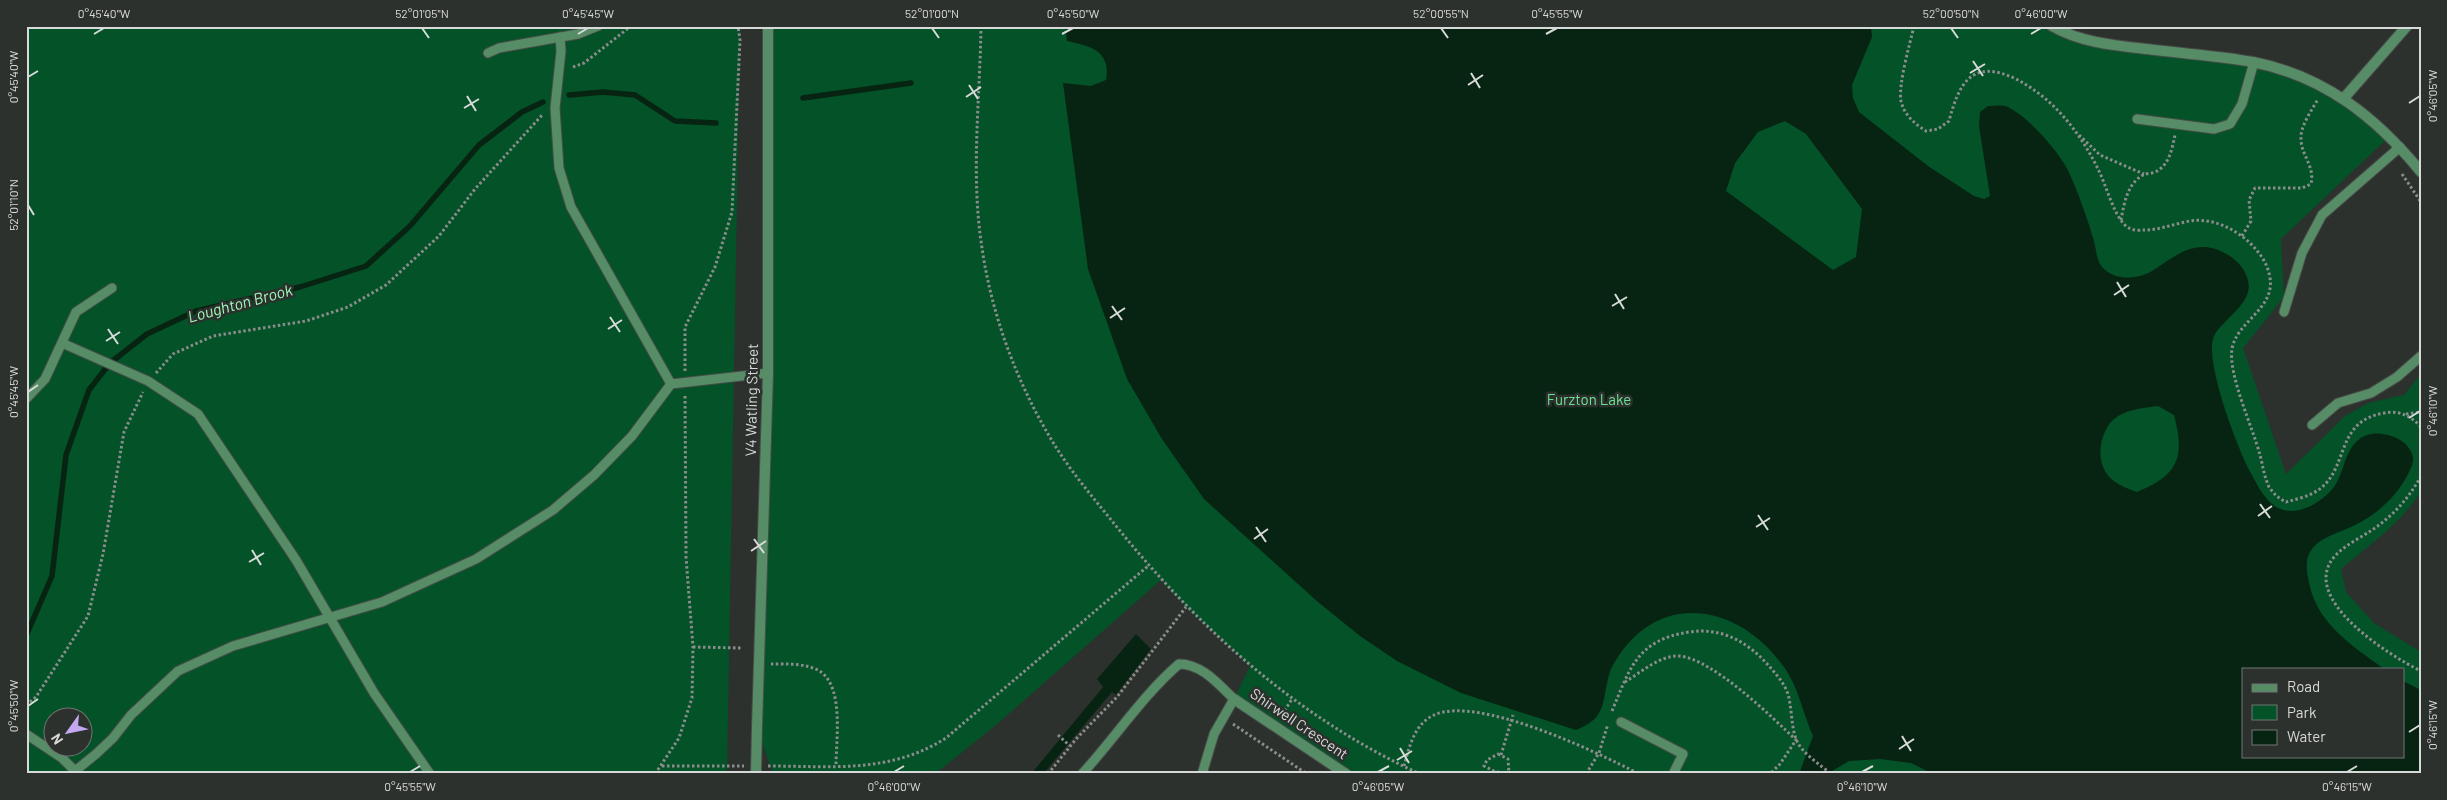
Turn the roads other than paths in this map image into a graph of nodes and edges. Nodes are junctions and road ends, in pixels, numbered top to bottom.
1 (598, 26) edge
2 (768, 26) edge
3 (2052, 26) edge
4 (2407, 26) edge
5 (560, 37) junction
6 (488, 53) dead end
7 (2254, 62) junction
8 (2344, 98) junction
9 (2137, 120) dead end
10 (2400, 147) junction
11 (2421, 172) edge
12 (112, 288) dead end
13 (2284, 312) dead end
14 (62, 342) junction
15 (2421, 356) edge
16 (768, 373) junction
17 (671, 384) junction
18 (26, 399) edge
19 (2312, 425) dead end
20 (329, 618) junction
21 (1234, 699) junction
22 (1621, 722) dead end
23 (26, 734) edge
24 (755, 768) edge
25 (75, 772) edge
26 (430, 774) edge
27 (1082, 774) edge
28 (1202, 774) edge
29 (1346, 774) edge
30 (1673, 774) edge

1 - 5 lane
2 - 16 street, V4 Watling Street
3 - 7 street
4 - 8 street
5 - 6 lane
5 - 17 lane
7 - 8 street
7 - 9 lane
8 - 10 street
10 - 11 street
10 - 13 lane
12 - 14 lane
14 - 18 lane
14 - 20 lane
15 - 19 lane
16 - 17 lane
16 - 24 street, V4 Watling Street, bridge
17 - 20 lane
20 - 25 lane
20 - 26 lane
21 - 27 lane
21 - 28 lane
21 - 29 street, Shirwell Crescent
22 - 30 lane
23 - 25 lane

